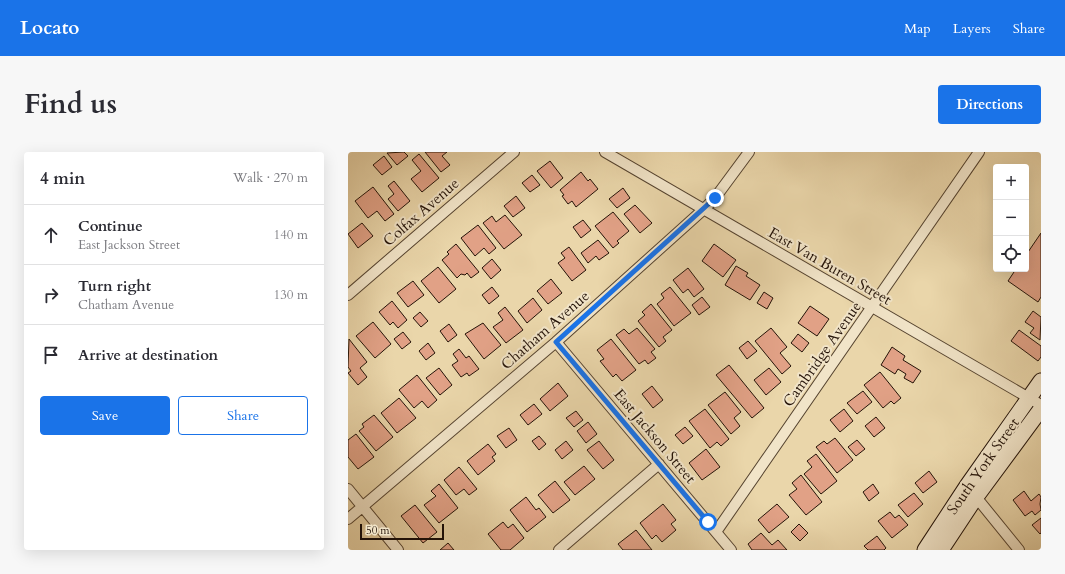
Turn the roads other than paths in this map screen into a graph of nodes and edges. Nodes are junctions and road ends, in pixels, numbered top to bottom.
1 (514, 152) edge
2 (605, 152) edge
3 (749, 152) edge
4 (979, 152) edge
5 (704, 209) junction
6 (348, 295) edge
7 (873, 308) junction
8 (556, 342) junction
9 (1041, 382) edge
10 (1035, 402) edge
11 (1041, 409) edge
12 (659, 464) junction
13 (348, 489) edge
14 (976, 498) junction
15 (362, 507) junction
16 (348, 519) edge
17 (716, 532) junction
18 (398, 550) edge
19 (559, 550) edge
20 (732, 550) edge
21 (925, 550) edge
22 (941, 550) edge
23 (1019, 550) edge

1 - 6 street, Colfax Avenue
2 - 5 street, East Van Buren Street
3 - 5 street, Chatham Avenue
4 - 7 street, Cambridge Avenue
5 - 7 street, East Van Buren Street
5 - 8 street, Chatham Avenue
7 - 10 street, East Van Buren Street
7 - 17 street, Cambridge Avenue
8 - 12 street, East Jackson Street
8 - 15 street, Chatham Avenue
9 - 10 main road, South York Street
10 - 21 main road, South York Street
11 - 14 main road, South York Street
12 - 17 street, East Jackson Street
12 - 19 street
13 - 15 street
14 - 22 main road, South York Street
14 - 23 street
15 - 16 street, Chatham Avenue
15 - 18 street
17 - 20 street, East Jackson Street

